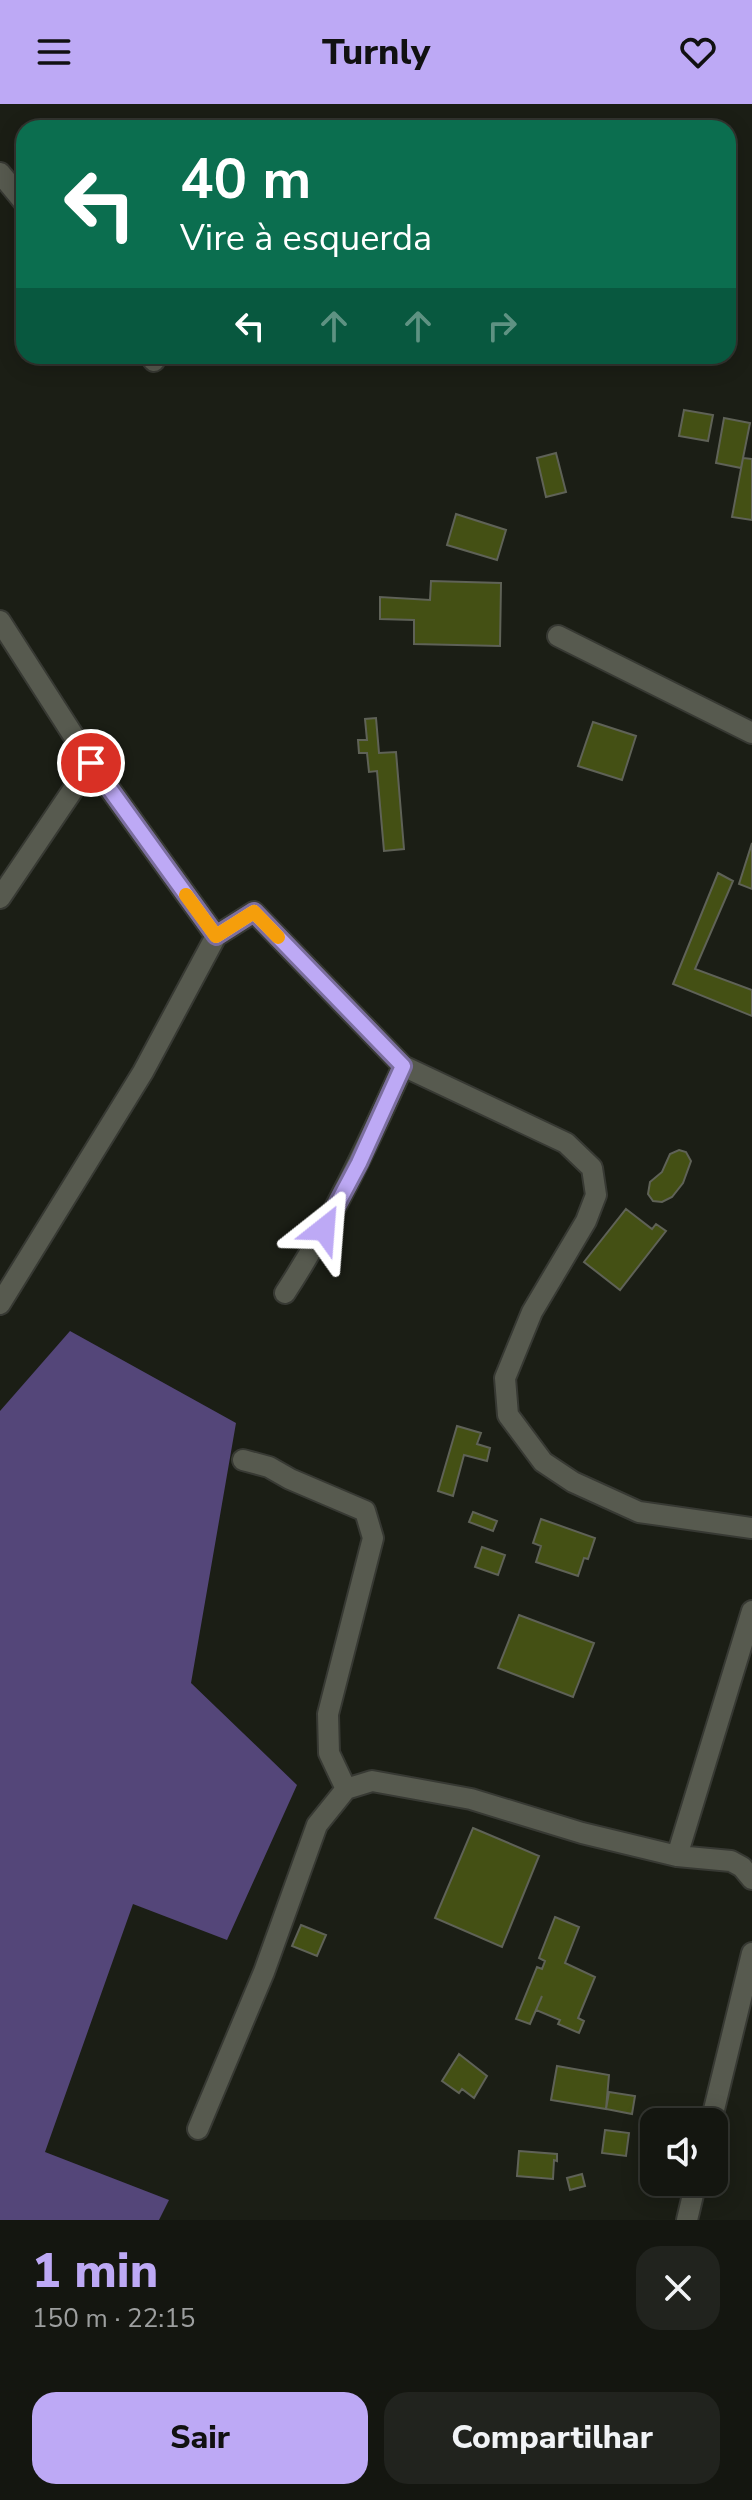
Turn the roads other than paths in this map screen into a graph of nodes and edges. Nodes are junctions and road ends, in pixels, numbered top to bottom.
1 (0, 173) edge
2 (16, 192) edge
3 (0, 621) edge
4 (558, 636) dead end
5 (752, 733) edge
6 (91, 763) junction
7 (0, 898) edge
8 (216, 936) junction
9 (403, 1066) junction
10 (285, 1293) dead end
11 (0, 1304) edge
12 (243, 1460) dead end
13 (752, 1528) edge
14 (752, 1611) edge
15 (346, 1789) junction
16 (677, 1856) junction
17 (752, 1879) edge
18 (752, 1953) edge
19 (714, 2108) edge
20 (198, 2129) dead end
21 (693, 2196) edge
22 (687, 2220) edge

1 - 2 street
3 - 6 street
4 - 5 street
6 - 7 street
6 - 8 street
8 - 9 street
8 - 11 street
9 - 10 street
9 - 13 street
12 - 15 street
14 - 16 street
15 - 16 street
15 - 20 street
16 - 17 street
18 - 19 street
21 - 22 street

